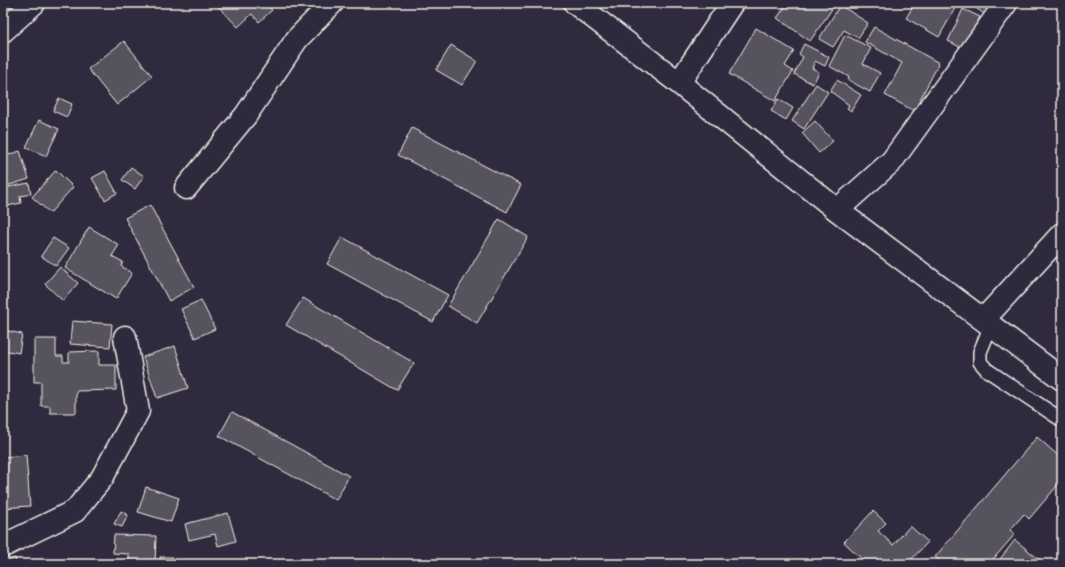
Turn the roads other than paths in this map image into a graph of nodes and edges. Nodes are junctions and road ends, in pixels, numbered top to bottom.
1 (34, 3) edge
2 (332, 3) edge
3 (575, 3) edge
4 (732, 3) edge
5 (1006, 3) edge
6 (3, 31) edge
7 (678, 83) junction
8 (186, 188) dead end
9 (837, 210) junction
10 (1062, 234) edge
11 (987, 322) junction
12 (126, 337) dead end
13 (1062, 379) edge
14 (1062, 420) edge
15 (3, 546) edge

1 - 6 street
2 - 8 street
3 - 7 street
4 - 7 street
5 - 9 street
7 - 9 street
9 - 11 street
10 - 11 street
11 - 13 street
11 - 14 lane
12 - 15 street

